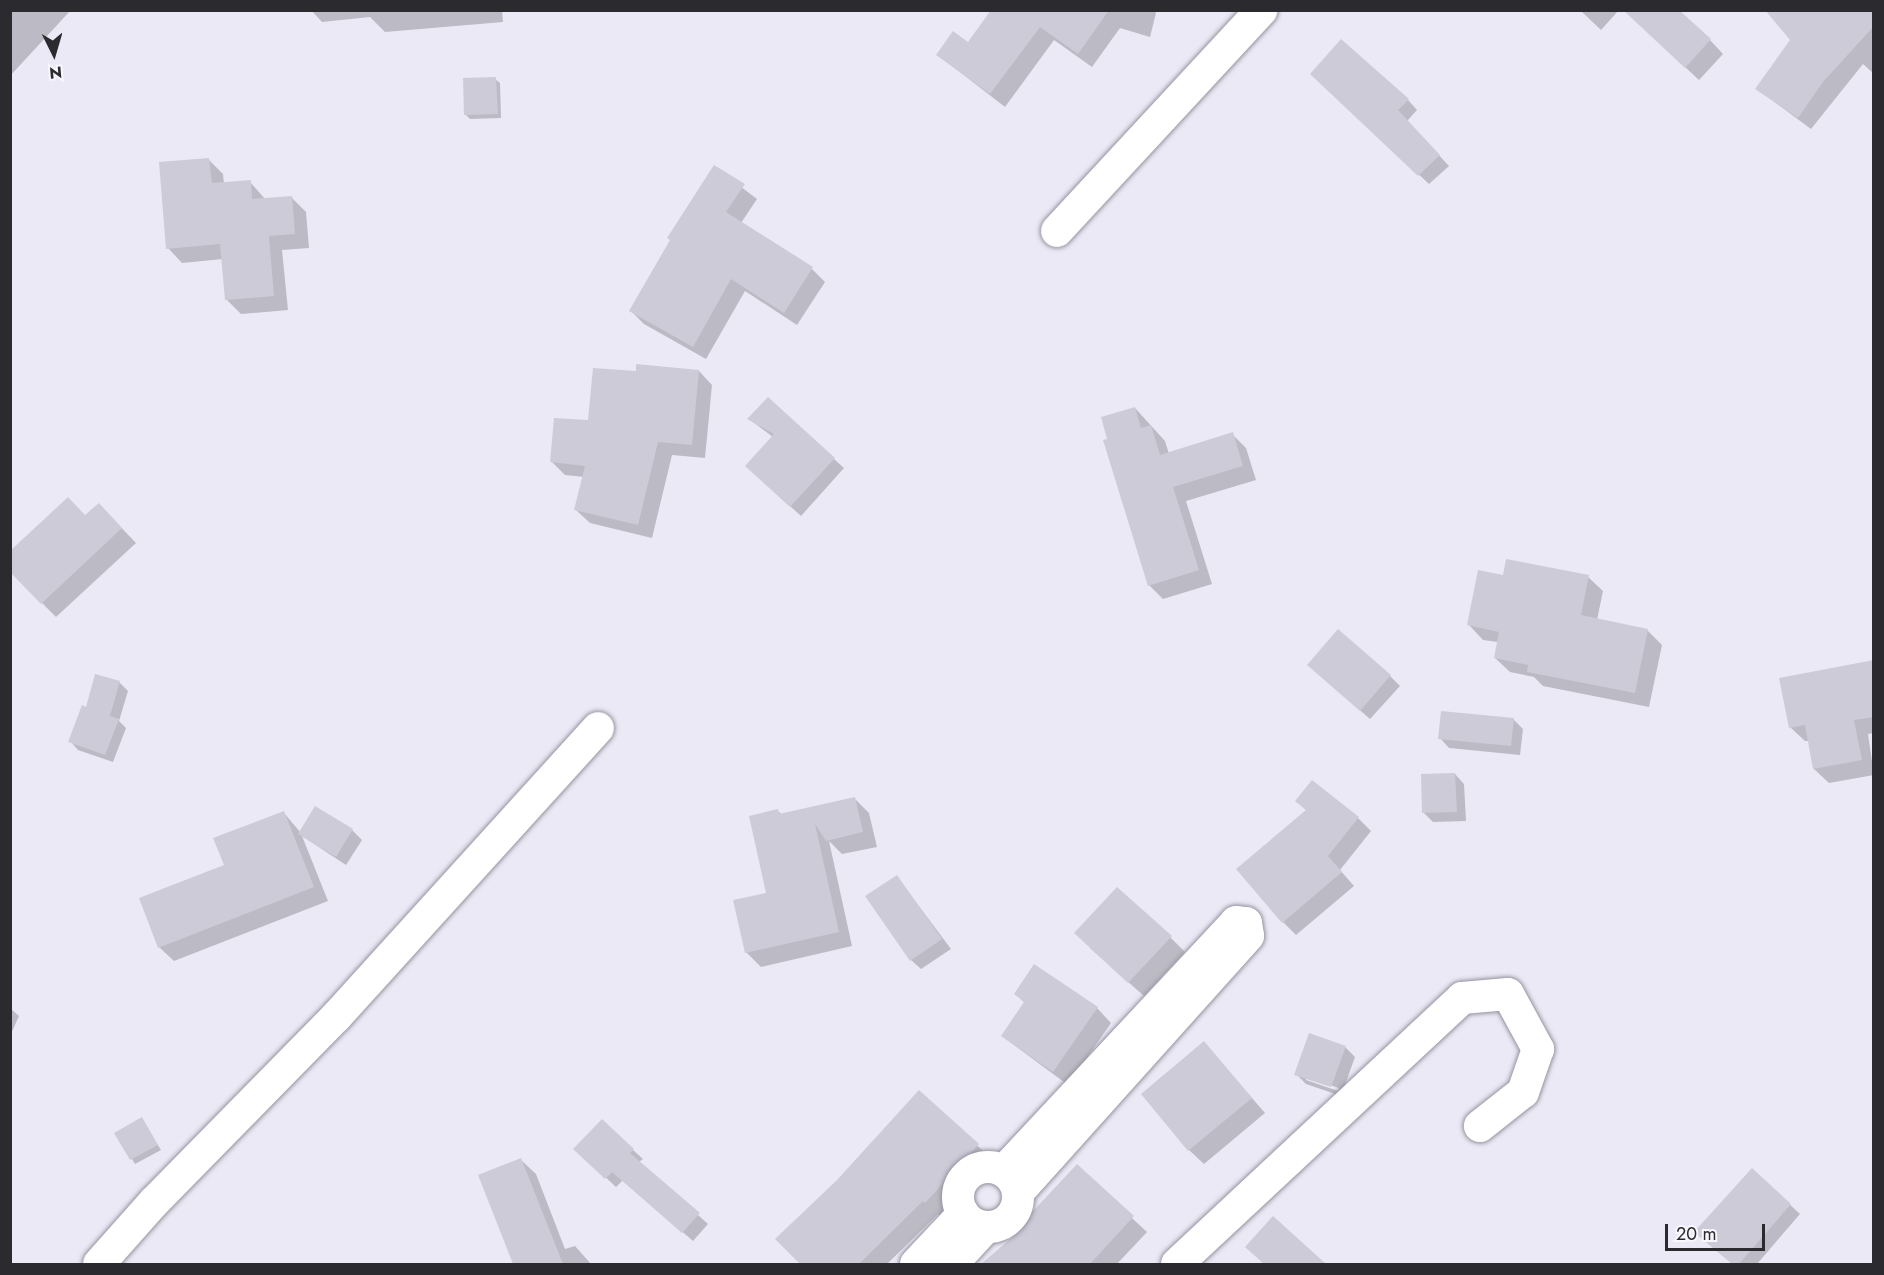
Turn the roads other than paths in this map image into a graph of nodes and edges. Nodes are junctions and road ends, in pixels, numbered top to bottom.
1 (1262, 10) edge
2 (1057, 231) dead end
3 (598, 728) dead end
4 (1480, 1126) dead end
5 (1011, 1182) junction
6 (974, 1221) junction
7 (99, 1264) edge
8 (916, 1264) edge
9 (952, 1264) edge
10 (1177, 1264) edge

1 - 2 street
3 - 7 street
4 - 10 street
5 - 5 street
5 - 6 street
5 - 6 street
6 - 8 street
6 - 9 street

